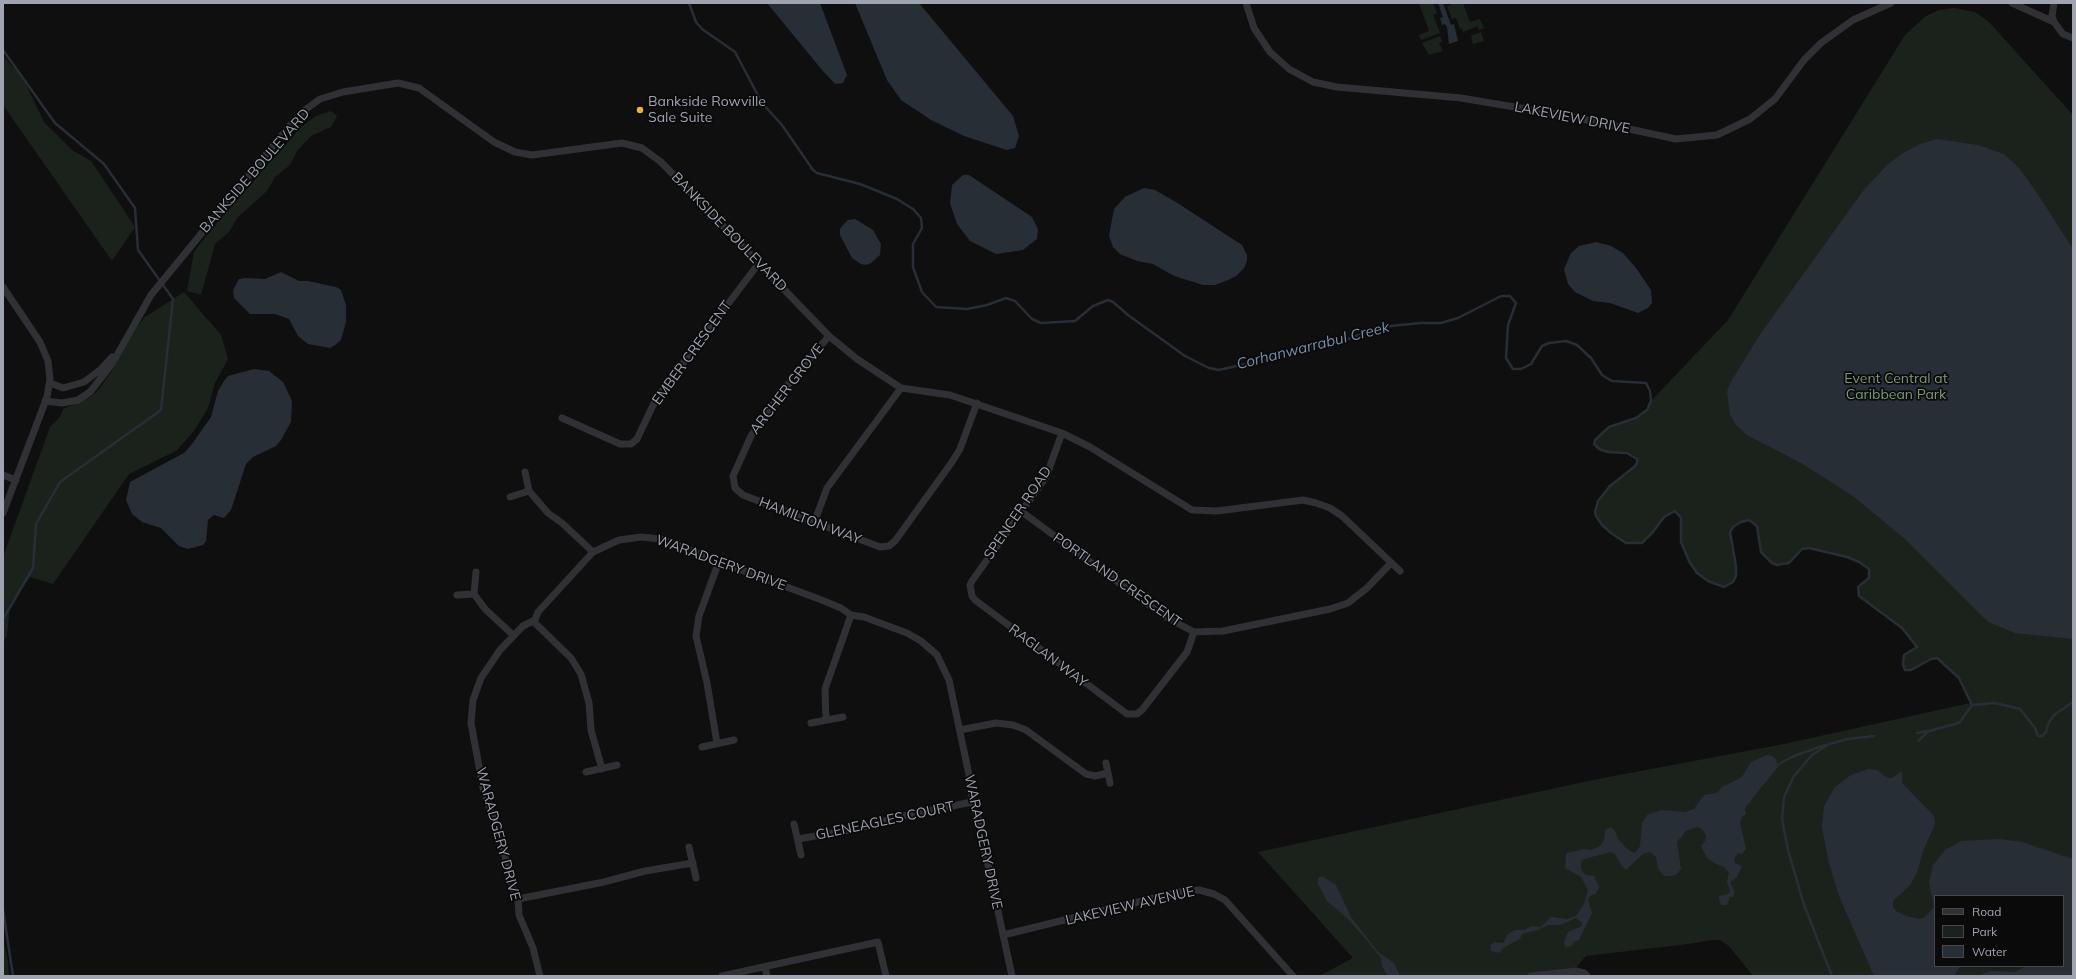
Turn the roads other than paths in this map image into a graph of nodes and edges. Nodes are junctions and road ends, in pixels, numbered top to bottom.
1 (1246, 3) edge
2 (1891, 3) edge
3 (2012, 3) edge
4 (2054, 3) edge
5 (2054, 22) junction
6 (2073, 38) edge
7 (759, 263) junction
8 (3, 287) edge
9 (829, 336) junction
10 (120, 348) junction
11 (50, 383) junction
12 (901, 388) junction
13 (46, 401) junction
14 (977, 403) junction
15 (562, 418) dead end
16 (1062, 433) junction
17 (525, 472) dead end
18 (3, 475) edge
19 (16, 480) junction
20 (735, 488) joint
21 (528, 491) junction
22 (510, 497) dead end
23 (1022, 512) junction
24 (3, 513) edge
25 (814, 523) junction
26 (593, 552) junction
27 (1391, 563) junction
28 (718, 564) junction
29 (1400, 571) dead end
30 (476, 572) dead end
31 (970, 591) joint
32 (474, 594) junction
33 (457, 595) dead end
34 (851, 615) junction
35 (534, 621) junction
36 (1194, 632) junction
37 (513, 635) junction
38 (843, 717) dead end
39 (826, 720) junction
40 (812, 723) dead end
41 (960, 730) junction
42 (734, 740) dead end
43 (717, 743) junction
44 (702, 747) dead end
45 (1106, 763) dead end
46 (617, 765) dead end
47 (602, 769) junction
48 (586, 772) dead end
49 (1108, 773) junction
50 (1110, 783) dead end
51 (972, 802) junction
52 (794, 824) dead end
53 (798, 839) junction
54 (689, 847) dead end
55 (801, 855) dead end
56 (693, 863) junction
57 (696, 878) dead end
58 (518, 899) junction
59 (1003, 935) junction
60 (765, 967) junction
61 (540, 976) edge
62 (722, 976) edge
63 (767, 976) edge
64 (886, 976) edge
65 (1012, 976) edge
66 (1293, 976) edge
67 (1531, 976) edge
68 (1587, 976) edge

1 - 2 street, LAKEVIEW DRIVE
3 - 5 street
4 - 5 street
5 - 6 street
7 - 9 street, BANKSIDE BOULEVARD
7 - 10 street, BANKSIDE BOULEVARD
7 - 15 street, EMBER CRESCENT
8 - 11 street
9 - 12 street, BANKSIDE BOULEVARD
9 - 20 street, ARCHER GROVE
10 - 11 street, BANKSIDE BOULEVARD
10 - 13 street, BANKSIDE BOULEVARD
11 - 13 street
12 - 14 street, BANKSIDE BOULEVARD
12 - 25 street
13 - 19 street
14 - 16 street, BANKSIDE BOULEVARD
14 - 25 street, HAMILTON WAY
16 - 23 street, SPENCER ROAD
16 - 27 street, BANKSIDE BOULEVARD
17 - 21 street
18 - 19 street
19 - 24 street
20 - 25 street, HAMILTON WAY
21 - 22 street
21 - 26 street
23 - 31 street, SPENCER ROAD
23 - 36 street, PORTLAND CRESCENT
26 - 28 street, WARADGERY DRIVE
26 - 35 street, WARADGERY DRIVE
27 - 29 street, BANKSIDE BOULEVARD
27 - 36 street, PORTLAND CRESCENT
28 - 34 street, WARADGERY DRIVE
28 - 43 street
30 - 32 street
31 - 36 street, RAGLAN WAY
32 - 33 street
32 - 37 street
34 - 39 street
34 - 41 street, WARADGERY DRIVE
35 - 37 street, WARADGERY DRIVE
35 - 47 street
37 - 58 street, WARADGERY DRIVE
38 - 39 street
39 - 40 street
41 - 49 street
41 - 51 street, WARADGERY DRIVE
42 - 43 street
43 - 44 street
45 - 49 street
46 - 47 street
47 - 48 street
49 - 50 street
51 - 53 street, GLENEAGLES COURT
51 - 59 street, WARADGERY DRIVE
52 - 53 street, GLENEAGLES COURT
53 - 55 street, GLENEAGLES COURT
54 - 56 street
56 - 57 street
56 - 58 street
58 - 61 street, WARADGERY DRIVE
59 - 65 street, WARADGERY DRIVE
59 - 66 street, LAKEVIEW AVENUE
60 - 62 street
60 - 63 street
60 - 64 street
67 - 68 street

